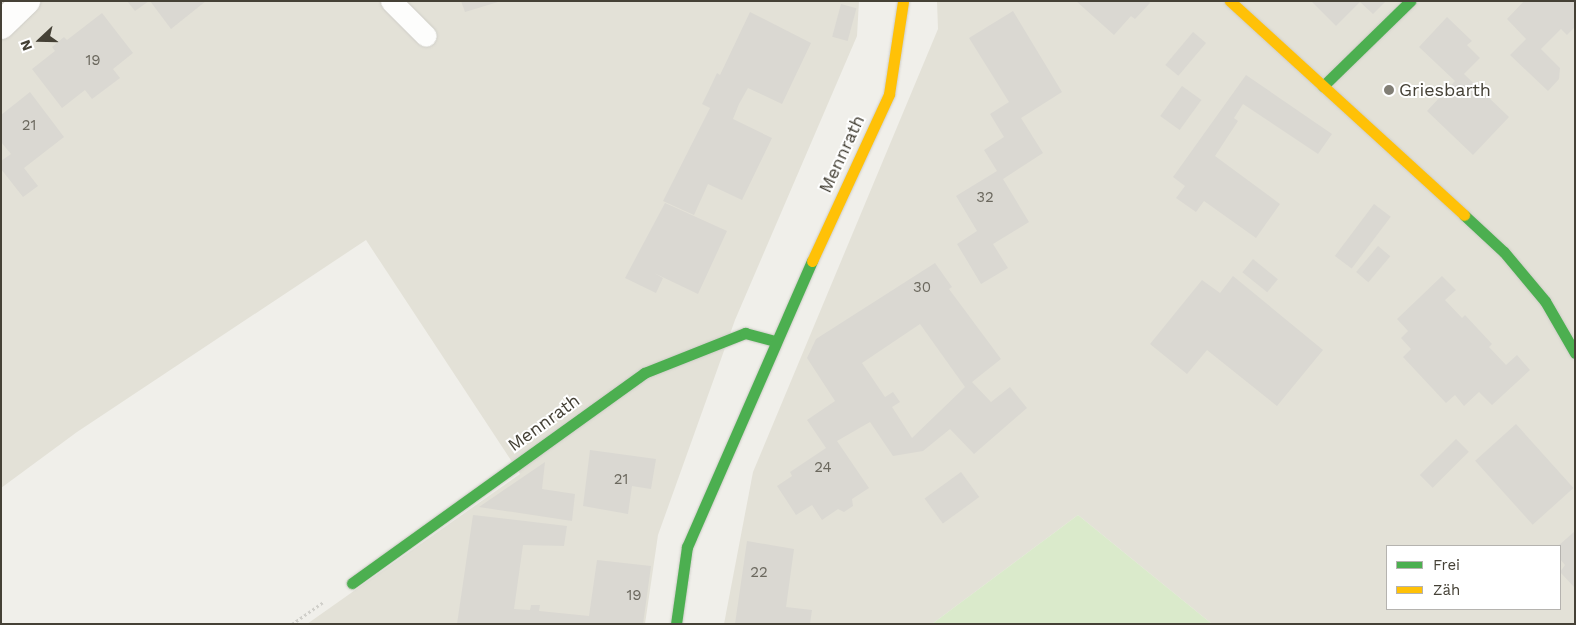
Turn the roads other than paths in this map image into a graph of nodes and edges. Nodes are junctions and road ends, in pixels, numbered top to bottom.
1 (26, 1) edge
2 (391, 1) edge
3 (903, 1) edge
4 (1230, 1) edge
5 (1410, 1) edge
6 (1, 25) edge
7 (426, 36) dead end
8 (1323, 86) junction
9 (775, 342) junction
10 (1575, 353) edge
11 (352, 583) road end
12 (676, 624) edge

1 - 6 street
2 - 7 lane
3 - 9 street, Mennrath
4 - 8 street
5 - 8 street
8 - 10 street
9 - 11 street, Mennrath
9 - 12 street, Mennrath

